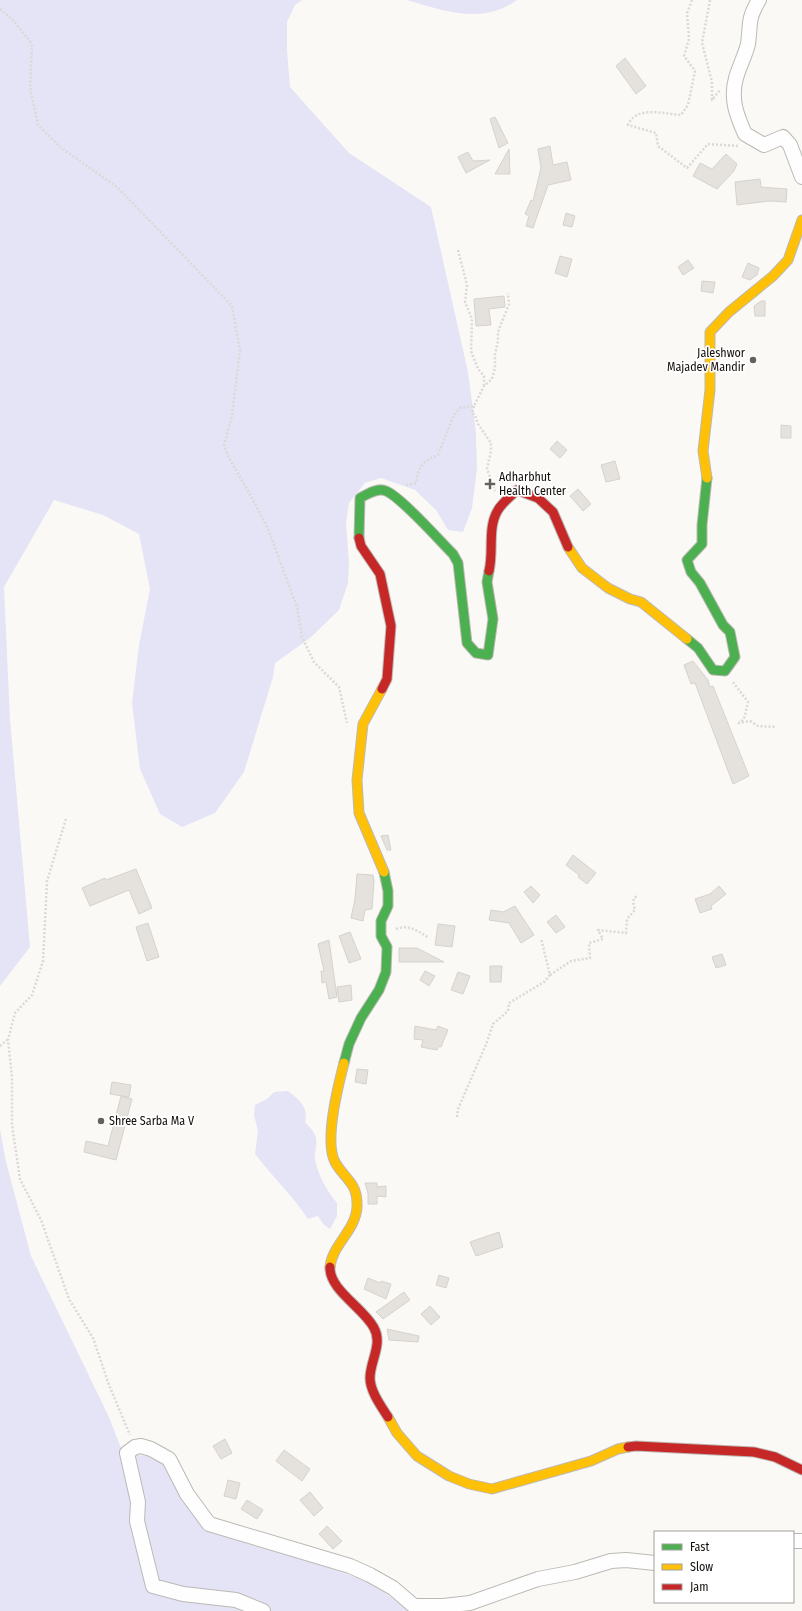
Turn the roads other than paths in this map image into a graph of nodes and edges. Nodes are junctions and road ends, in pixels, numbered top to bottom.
1 (759, 0) edge
2 (802, 177) edge
3 (802, 220) edge
4 (802, 1470) edge
5 (654, 1563) edge
6 (263, 1611) edge

1 - 2 street
3 - 4 street
5 - 6 street

